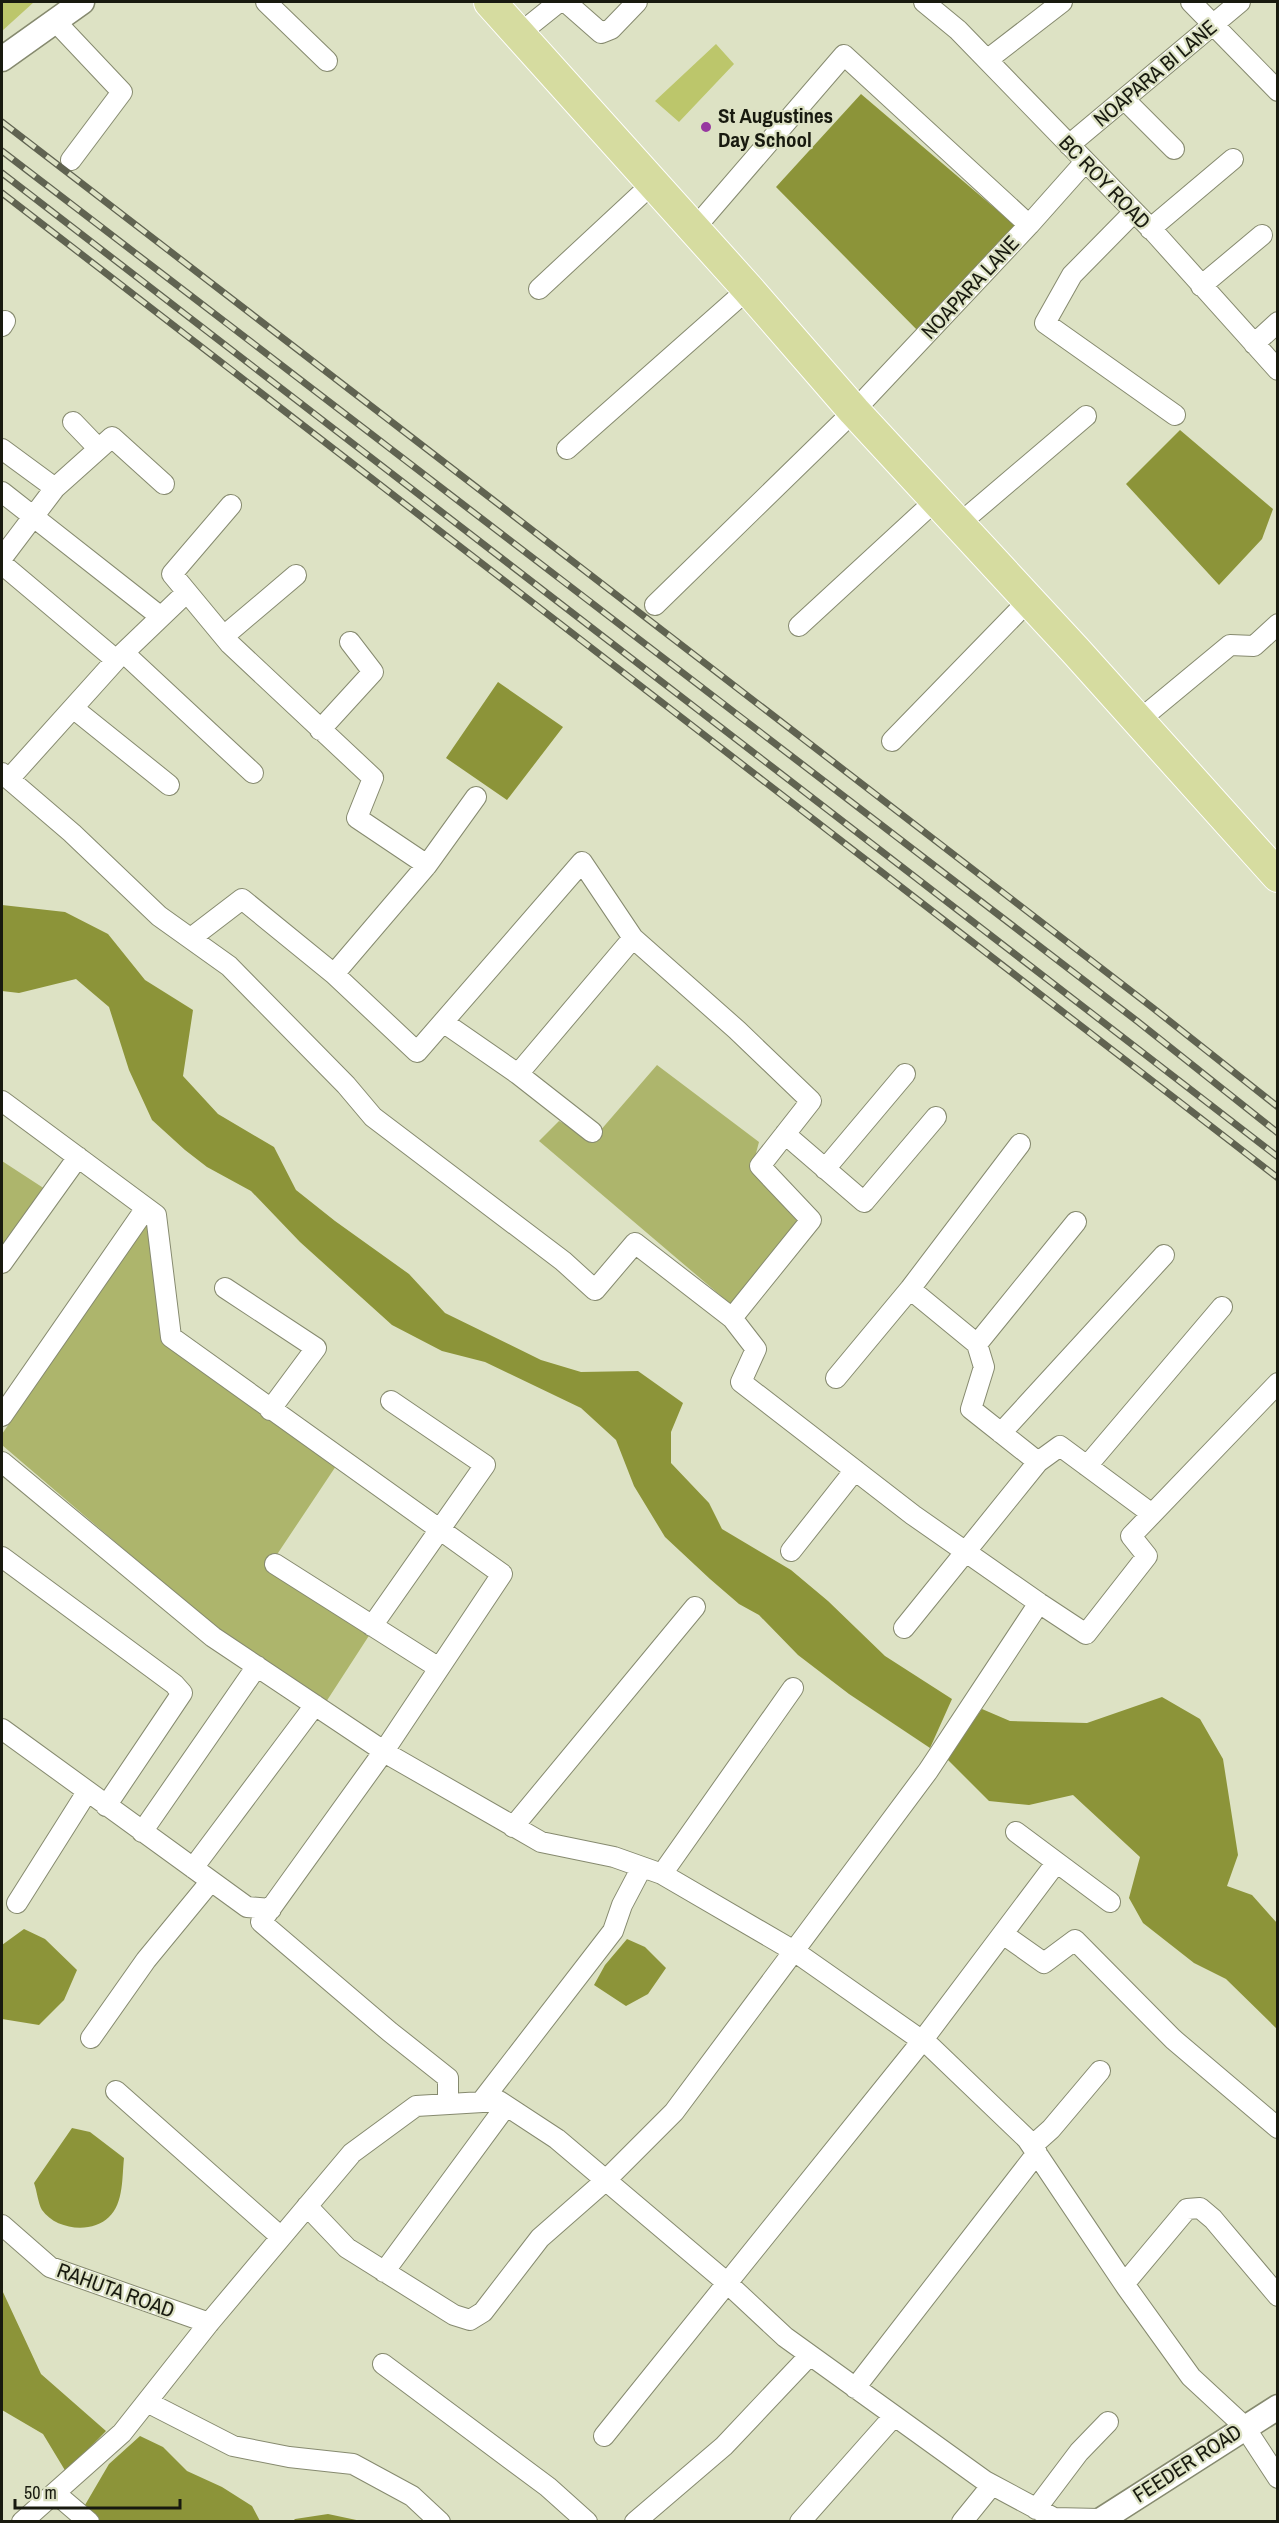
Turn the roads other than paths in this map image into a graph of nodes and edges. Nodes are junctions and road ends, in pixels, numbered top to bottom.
1 (82, 2) edge
2 (266, 2) edge
3 (490, 2) edge
4 (560, 2) edge
5 (637, 2) edge
6 (924, 2) edge
7 (1062, 2) edge
8 (1191, 2) edge
9 (1240, 2) edge
10 (55, 21) junction
11 (1212, 25) junction
12 (519, 34) junction
13 (2, 59) edge
14 (987, 60) junction
15 (327, 61) dead end
16 (1278, 91) edge
17 (1124, 99) junction
18 (1069, 145) junction
19 (1174, 149) dead end
20 (1233, 159) dead end
21 (71, 160) dead end
22 (1085, 162) junction
23 (653, 183) junction
24 (1134, 212) junction
25 (1029, 225) junction
26 (694, 229) junction
27 (1150, 229) junction
28 (1262, 235) dead end
29 (1201, 285) junction
30 (539, 289) dead end
31 (748, 289) junction
32 (1278, 322) edge
33 (1254, 344) junction
34 (1278, 370) edge
35 (854, 411) junction
36 (1175, 415) dead end
37 (1086, 416) dead end
38 (73, 422) dead end
39 (98, 448) junction
40 (2, 449) edge
41 (567, 449) dead end
42 (164, 484) dead end
43 (55, 488) junction
44 (2, 492) edge
45 (936, 500) junction
46 (231, 505) dead end
47 (34, 516) junction
48 (958, 525) junction
49 (2, 558) edge
50 (2, 564) edge
51 (296, 575) dead end
52 (187, 592) junction
53 (1028, 601) junction
54 (655, 605) dead end
55 (161, 617) junction
56 (1278, 624) edge
57 (799, 626) dead end
58 (224, 636) junction
59 (350, 642) dead end
60 (120, 656) junction
61 (73, 708) junction
62 (1137, 722) junction
63 (320, 730) junction
64 (892, 741) dead end
65 (254, 773) dead end
66 (5, 776) edge
67 (169, 785) dead end
68 (476, 798) dead end
69 (427, 865) junction
70 (1278, 876) edge
71 (190, 938) junction
72 (633, 938) junction
73 (334, 974) junction
74 (443, 1022) junction
75 (518, 1074) junction
76 (904, 1074) dead end
77 (2, 1101) edge
78 (936, 1117) dead end
79 (592, 1132) dead end
80 (785, 1134) junction
81 (1020, 1144) dead end
82 (78, 1157) junction
83 (825, 1169) junction
84 (146, 1208) junction
85 (1076, 1222) dead end
86 (1164, 1255) dead end
87 (2, 1263) edge
88 (225, 1288) dead end
89 (910, 1289) junction
90 (1222, 1307) dead end
91 (732, 1318) junction
92 (978, 1344) junction
93 (836, 1378) dead end
94 (1278, 1383) edge
95 (391, 1401) dead end
96 (270, 1410) junction
97 (2, 1416) edge
98 (1001, 1433) junction
99 (2, 1462) edge
100 (1038, 1462) junction
101 (1087, 1466) junction
102 (855, 1470) junction
103 (1152, 1514) junction
104 (440, 1529) junction
105 (791, 1551) dead end
106 (968, 1552) junction
107 (2, 1557) edge
108 (274, 1564) dead end
109 (1039, 1603) junction
110 (695, 1607) dead end
111 (372, 1626) junction
112 (904, 1629) dead end
113 (257, 1666) junction
114 (439, 1668) junction
115 (793, 1689) dead end
116 (315, 1705) junction
117 (2, 1729) edge
118 (384, 1751) junction
119 (87, 1792) junction
120 (106, 1806) junction
121 (513, 1827) junction
122 (142, 1832) junction
123 (1016, 1832) dead end
124 (1056, 1863) junction
125 (642, 1867) junction
126 (193, 1868) junction
127 (662, 1874) junction
128 (211, 1881) junction
129 (1110, 1902) dead end
130 (17, 1903) dead end
131 (271, 1909) junction
132 (1004, 1934) junction
133 (794, 1951) junction
134 (91, 2038) dead end
135 (922, 2041) junction
136 (1100, 2071) dead end
137 (116, 2091) dead end
138 (481, 2102) junction
139 (448, 2104) junction
140 (507, 2106) junction
141 (1278, 2128) edge
142 (1034, 2150) junction
143 (605, 2181) junction
144 (307, 2206) junction
145 (2, 2225) edge
146 (281, 2237) junction
147 (384, 2271) junction
148 (726, 2282) junction
149 (1125, 2283) junction
150 (1278, 2296) edge
151 (209, 2323) junction
152 (810, 2355) junction
153 (383, 2364) dead end
154 (855, 2388) junction
155 (147, 2402) junction
156 (1278, 2407) edge
157 (894, 2416) junction
158 (1108, 2422) dead end
159 (1244, 2426) junction
160 (604, 2436) dead end
161 (1278, 2478) edge
162 (992, 2485) junction
163 (55, 2493) junction
164 (1036, 2509) junction
165 (1099, 2520) edge
166 (22, 2522) edge
167 (89, 2522) edge
168 (440, 2522) edge
169 (587, 2522) edge
170 (635, 2522) edge
171 (800, 2522) edge
172 (962, 2522) edge

1 - 10 street
2 - 15 street
3 - 12 main road
4 - 5 street
4 - 12 street
6 - 14 street, BC ROY ROAD
7 - 14 street
8 - 11 street
9 - 11 street, NOAPARA BI LANE
10 - 13 street
10 - 21 street
11 - 16 street
11 - 17 street, NOAPARA BI LANE
12 - 23 main road
14 - 18 street, BC ROY ROAD
17 - 18 street, NOAPARA BI LANE
17 - 19 street
18 - 22 street, BC ROY ROAD
20 - 27 street
22 - 24 street, BC ROY ROAD
22 - 25 street, NOAPARA LANE
23 - 26 main road
23 - 30 street
24 - 27 street, BC ROY ROAD
24 - 36 street
25 - 26 street
25 - 35 street, NOAPARA LANE
26 - 31 main road
27 - 29 street, BC ROY ROAD
28 - 29 street
29 - 33 street, BC ROY ROAD
31 - 35 main road
31 - 41 street
32 - 33 street
33 - 34 street, BC ROY ROAD
35 - 45 main road
35 - 54 street, NOAPARA LANE
37 - 48 street
38 - 39 street
39 - 42 street
39 - 43 street
40 - 43 street
43 - 47 street
44 - 47 street
45 - 48 main road
45 - 57 street
46 - 52 street
47 - 49 street
47 - 55 street
48 - 53 main road
50 - 60 street
51 - 58 street
52 - 55 street
52 - 58 street
53 - 62 main road
53 - 64 street
55 - 60 street
56 - 62 street
58 - 63 street
59 - 63 street
60 - 61 street
60 - 65 street
61 - 66 street
61 - 67 street
62 - 70 main road
63 - 69 street
66 - 71 street
68 - 69 street
69 - 73 street
71 - 73 street
71 - 91 street
72 - 74 street
72 - 75 street
72 - 80 street
73 - 74 street
74 - 75 street
75 - 79 street
76 - 83 street
77 - 82 street
78 - 83 street
80 - 83 street
80 - 91 street
81 - 89 street
82 - 84 street
82 - 87 street
84 - 96 street
84 - 97 street
85 - 92 street
86 - 98 street
88 - 96 street
89 - 92 street
89 - 93 street
90 - 101 street
91 - 102 street
92 - 98 street
94 - 103 street
95 - 104 street
96 - 104 street
98 - 100 street
99 - 113 street
100 - 101 street
100 - 106 street
101 - 103 street
102 - 105 street
102 - 106 street
103 - 109 street
104 - 111 street
104 - 114 street
106 - 109 street
106 - 112 street
107 - 120 street
108 - 111 street
109 - 133 street
110 - 121 street
111 - 114 street
113 - 116 street
113 - 122 street
114 - 118 street
115 - 127 street
116 - 118 street
116 - 126 street
117 - 119 street
118 - 121 street
118 - 131 street
119 - 120 street
119 - 130 street
120 - 122 street
121 - 125 street
122 - 126 street
123 - 124 street
124 - 129 street
124 - 132 street
125 - 127 street
125 - 138 street
126 - 128 street
127 - 133 street
128 - 131 street
128 - 134 street
131 - 139 street
132 - 135 street
132 - 141 street
133 - 135 street
133 - 143 street
135 - 142 street
135 - 148 street
136 - 142 street
137 - 146 street
138 - 139 street
138 - 140 street
139 - 144 street
140 - 143 street
140 - 147 street
142 - 149 street
142 - 154 street
143 - 147 street
143 - 148 street
144 - 146 street
144 - 147 street
145 - 151 street, RAHUTA ROAD
146 - 151 street
148 - 152 street
148 - 160 street
149 - 150 street
149 - 159 street
151 - 155 street
152 - 154 street
152 - 170 street
153 - 169 street
154 - 157 street
155 - 163 street
155 - 168 street
156 - 159 street, FEEDER ROAD
157 - 162 street
157 - 171 street
158 - 164 street
159 - 161 street
159 - 165 street, FEEDER ROAD
162 - 164 street
162 - 172 street
163 - 166 street
163 - 167 street
164 - 165 street

